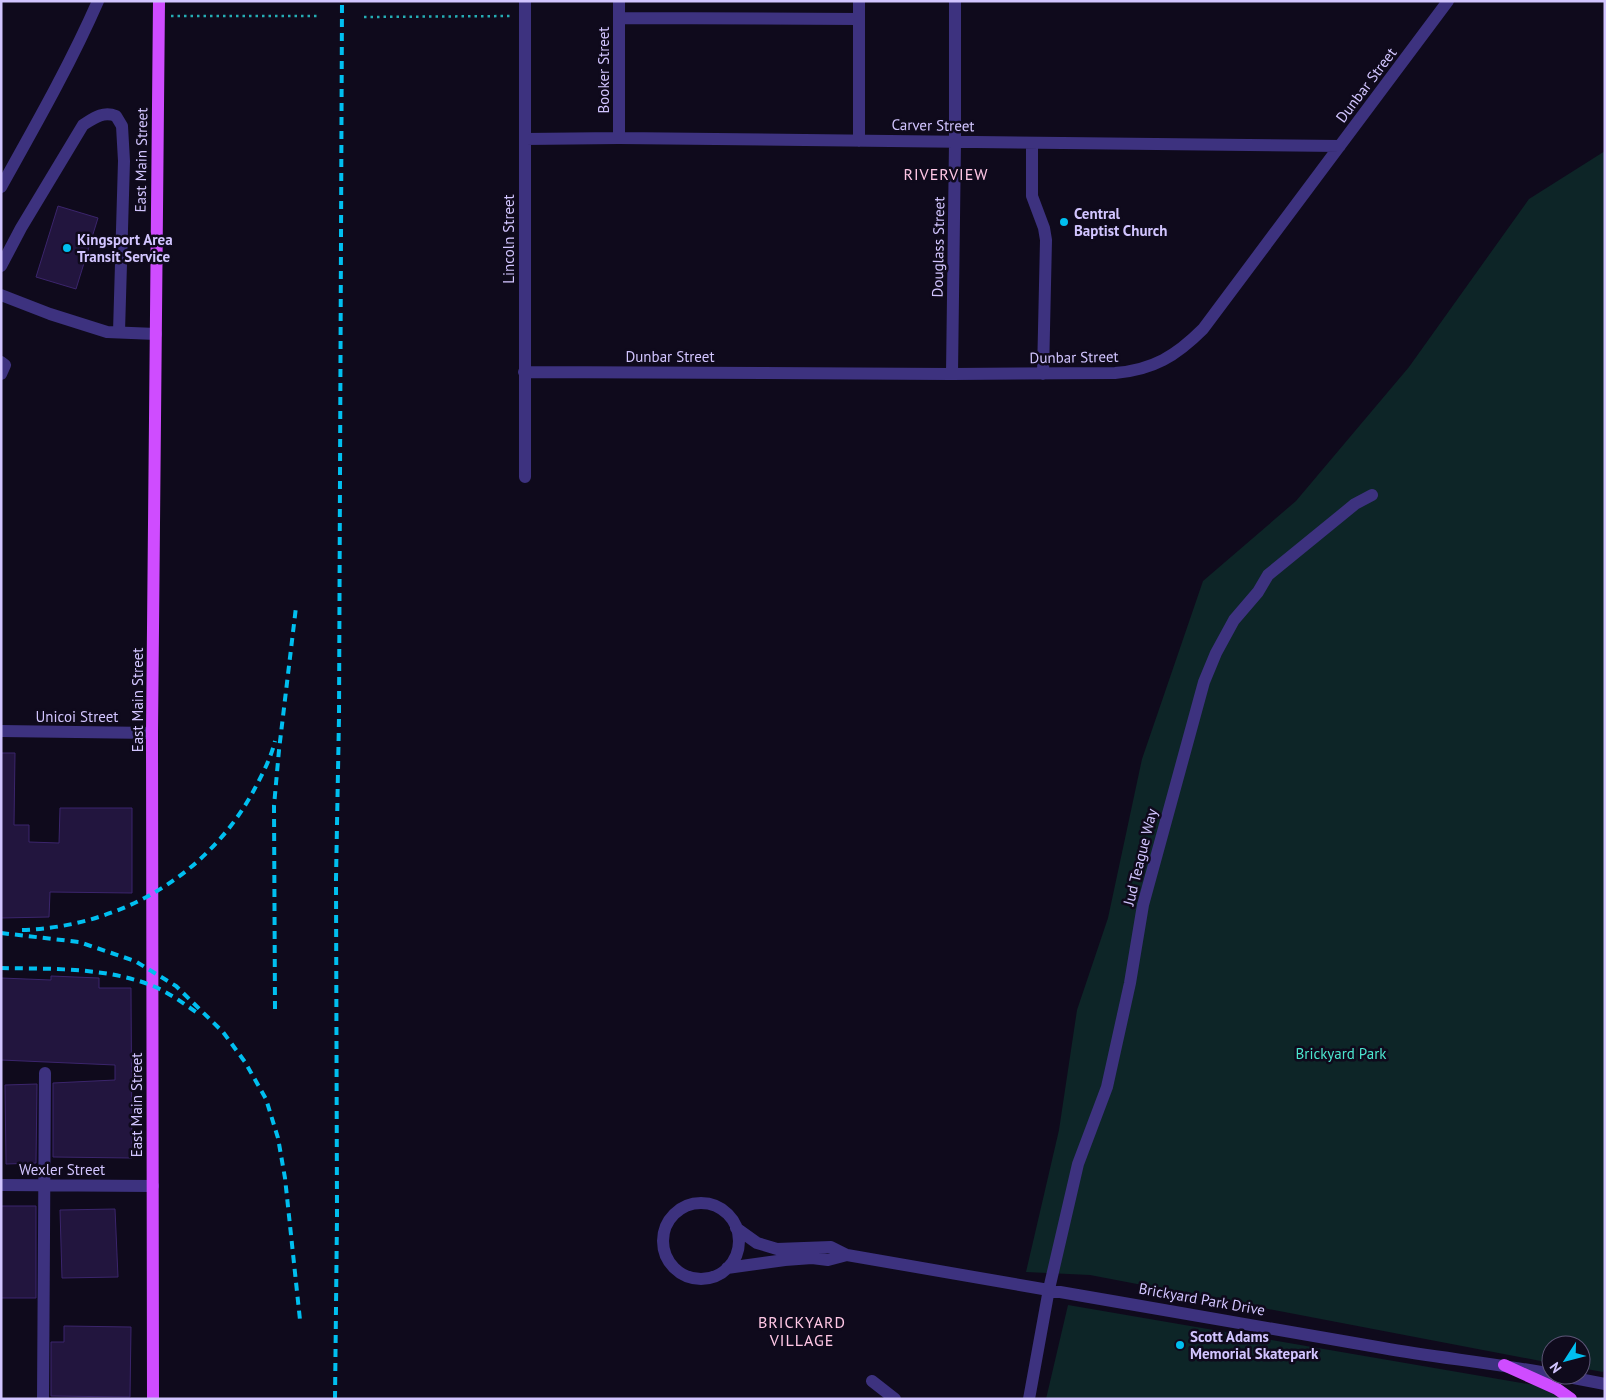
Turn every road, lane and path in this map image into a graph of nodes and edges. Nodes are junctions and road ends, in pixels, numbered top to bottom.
1 (98, 1) edge
2 (159, 1) edge
3 (524, 1) edge
4 (619, 1) edge
5 (858, 1) edge
6 (955, 1) edge
7 (1448, 1) edge
8 (159, 16) junction
9 (319, 16) dead end
10 (524, 16) junction
11 (364, 17) dead end
12 (619, 18) junction
13 (859, 19) junction
14 (619, 138) junction
15 (526, 140) junction
16 (859, 141) junction
17 (955, 142) junction
18 (1032, 142) junction
19 (1340, 146) junction
20 (1, 187) edge
21 (1, 266) edge
22 (1, 295) edge
23 (119, 332) junction
24 (156, 334) junction
25 (1, 362) edge
26 (524, 372) junction
27 (1, 374) edge
28 (952, 374) junction
29 (1043, 374) junction
30 (525, 477) dead end
31 (1372, 495) dead end
32 (1, 731) edge
33 (152, 732) junction
34 (46, 1073) dead end
35 (1, 1185) edge
36 (44, 1185) junction
37 (152, 1186) junction
38 (736, 1228) junction
39 (847, 1255) junction
40 (728, 1268) junction
41 (1049, 1289) junction
42 (1504, 1365) junction
43 (1541, 1372) edge
44 (872, 1381) dead end
45 (1591, 1381) edge
46 (1605, 1384) edge
47 (43, 1399) edge
48 (153, 1399) edge
49 (895, 1399) edge
50 (1029, 1399) edge
51 (1571, 1399) edge

1 - 20 street
2 - 8 main road, East Main Street
3 - 10 street, Lincoln Street
4 - 12 street, Booker Street
5 - 13 street
6 - 17 street, Douglass Street
7 - 19 street, Dunbar Street
8 - 9 path
8 - 24 main road, East Main Street
10 - 11 path
10 - 15 street, Lincoln Street
12 - 13 street
12 - 14 street, Booker Street
13 - 16 street
14 - 15 street, Carver Street
14 - 16 street, Carver Street
15 - 26 street, Lincoln Street
16 - 17 street, Carver Street
17 - 18 street, Carver Street
17 - 28 street, Douglass Street
18 - 19 street, Carver Street
18 - 29 street
19 - 29 street, Dunbar Street
21 - 23 street
22 - 23 street
23 - 24 street
24 - 33 main road, East Main Street
25 - 27 street
26 - 28 street, Dunbar Street
26 - 30 street, Lincoln Street
28 - 29 street, Dunbar Street
31 - 41 street, Jud Teague Way
32 - 33 street, Unicoi Street
33 - 37 main road, East Main Street
34 - 36 street
35 - 36 street, Wexler Street
36 - 37 street, Wexler Street
36 - 47 street
37 - 48 main road, East Main Street
38 - 39 street, Brickyard Park Drive
38 - 40 street
38 - 40 street
39 - 40 street, Brickyard Park Drive
39 - 41 street, Brickyard Park Drive
41 - 42 street, Brickyard Park Drive
41 - 50 street, Jud Teague Way
42 - 43 street, Brickyard Park Drive
42 - 51 main road
44 - 49 street
45 - 46 street

